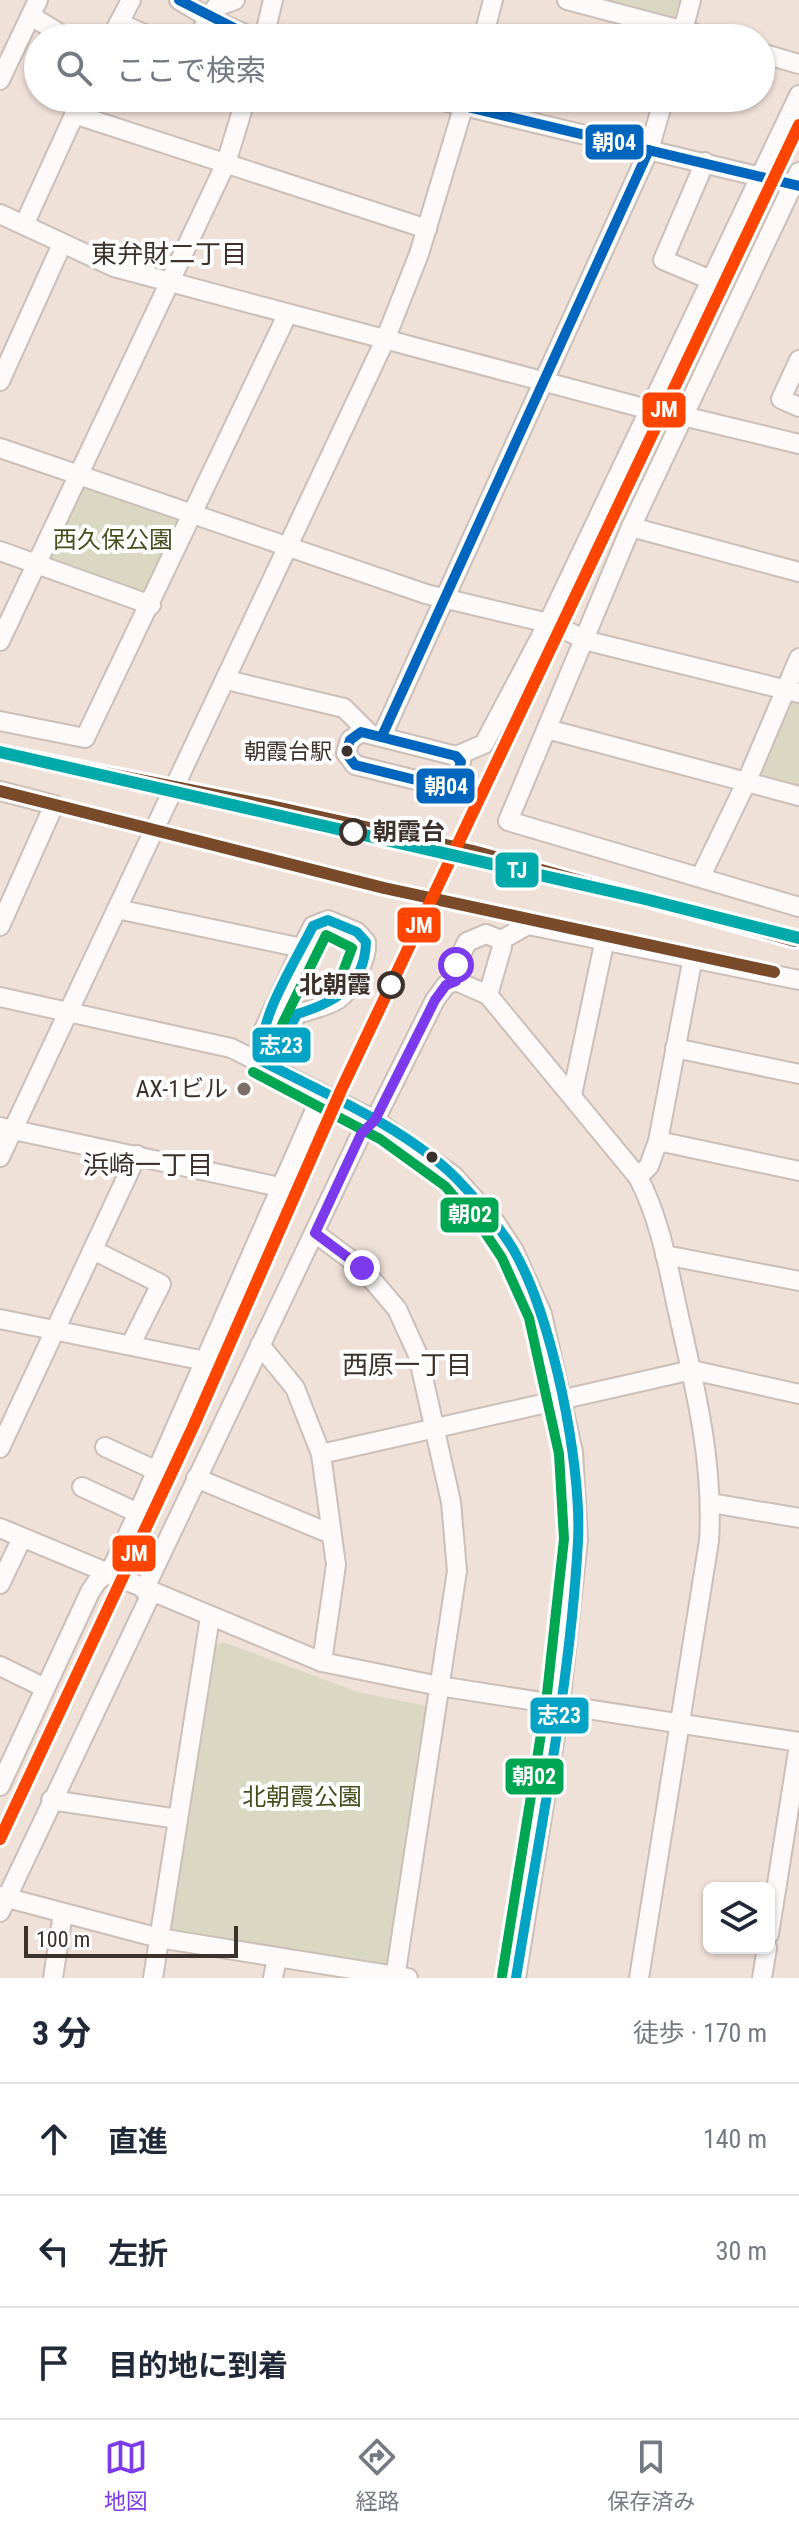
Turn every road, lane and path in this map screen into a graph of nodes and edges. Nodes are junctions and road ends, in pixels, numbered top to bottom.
1 (131, 0) edge
2 (179, 0) edge
3 (235, 0) edge
4 (273, 0) edge
5 (493, 0) edge
6 (567, 0) edge
7 (691, 0) edge
8 (35, 8) edge
9 (209, 18) junction
10 (52, 24) edge
11 (118, 24) edge
12 (205, 24) edge
13 (222, 24) edge
14 (267, 24) edge
15 (487, 24) edge
16 (648, 24) edge
17 (685, 24) edge
18 (24, 31) edge
19 (775, 57) edge
20 (799, 64) edge
21 (0, 80) edge
22 (799, 95) edge
23 (75, 112) edge
24 (94, 112) edge
25 (242, 112) edge
26 (460, 112) edge
27 (499, 112) edge
28 (660, 112) edge
29 (649, 150) junction
30 (705, 162) junction
31 (226, 163) junction
32 (761, 175) junction
33 (797, 181) edge
34 (0, 214) edge
35 (24, 225) junction
36 (427, 229) junction
37 (62, 244) junction
38 (711, 280) junction
39 (168, 283) junction
40 (287, 315) junction
41 (385, 340) junction
42 (799, 360) edge
43 (0, 381) edge
44 (545, 383) junction
45 (799, 407) edge
46 (647, 409) junction
47 (683, 416) junction
48 (799, 444) edge
49 (0, 448) edge
50 (79, 474) junction
51 (195, 514) junction
52 (631, 527) junction
53 (289, 545) junction
54 (0, 551) edge
55 (36, 564) junction
56 (799, 572) edge
57 (443, 599) junction
58 (151, 605) junction
59 (548, 623) junction
60 (584, 639) junction
61 (0, 641) edge
62 (799, 658) edge
63 (227, 680) junction
64 (792, 692) edge
65 (0, 721) edge
66 (547, 729) junction
67 (375, 734) junction
68 (456, 756) junction
69 (746, 783) junction
70 (0, 791) edge
71 (799, 796) edge
72 (701, 876) junction
73 (8, 888) edge
74 (799, 907) edge
75 (117, 909) junction
76 (0, 926) edge
77 (605, 939) junction
78 (501, 940) junction
79 (302, 948) junction
80 (693, 957) junction
81 (799, 980) edge
82 (456, 981) junction
83 (282, 991) junction
84 (488, 995) junction
85 (0, 997) edge
86 (70, 1010) junction
87 (297, 1014) junction
88 (675, 1048) junction
89 (260, 1060) junction
90 (799, 1074) edge
91 (322, 1094) junction
92 (572, 1095) junction
93 (375, 1120) junction
94 (7, 1128) edge
95 (658, 1141) junction
96 (137, 1155) junction
97 (0, 1157) edge
98 (799, 1171) edge
99 (638, 1177) junction
100 (280, 1187) junction
101 (315, 1233) junction
102 (93, 1250) junction
103 (665, 1255) junction
104 (799, 1281) edge
105 (0, 1319) edge
106 (56, 1328) junction
107 (131, 1344) junction
108 (260, 1345) junction
109 (205, 1361) junction
110 (692, 1370) junction
111 (799, 1394) edge
112 (562, 1400) junction
113 (437, 1431) junction
114 (105, 1447) dead end
115 (0, 1448) edge
116 (321, 1454) junction
117 (157, 1471) junction
118 (196, 1478) junction
119 (82, 1487) dead end
120 (711, 1503) junction
121 (138, 1513) junction
122 (799, 1518) edge
123 (0, 1528) edge
124 (331, 1534) junction
125 (22, 1538) junction
126 (110, 1572) junction
127 (0, 1584) edge
128 (148, 1592) junction
129 (210, 1617) junction
130 (322, 1662) junction
131 (0, 1666) edge
132 (439, 1686) junction
133 (45, 1688) junction
134 (560, 1705) junction
135 (681, 1725) junction
136 (799, 1743) edge
137 (0, 1786) edge
138 (51, 1800) junction
139 (178, 1819) junction
140 (775, 1896) edge
141 (2, 1902) edge
142 (63, 1913) junction
143 (159, 1938) junction
144 (766, 1954) edge
145 (277, 1958) junction
146 (399, 1977) edge
147 (53, 1978) edge
148 (153, 1978) edge
149 (273, 1978) edge
150 (516, 1978) edge
151 (639, 1978) edge
152 (762, 1978) edge

1 - 11 street
2 - 9 street
3 - 9 street
4 - 14 street
5 - 15 street
6 - 16 street
7 - 17 street
8 - 10 street
9 - 12 street
9 - 13 street
18 - 21 street
19 - 20 street
22 - 32 street
23 - 35 street
24 - 31 street
25 - 31 street
26 - 36 street
27 - 29 street
28 - 29 street
29 - 30 street
29 - 44 street
30 - 32 street
30 - 38 street
31 - 36 street
31 - 39 street
32 - 33 street
32 - 38 street
33 - 47 street
34 - 35 street
35 - 37 street
36 - 41 street
37 - 39 street
37 - 43 street
38 - 46 street
39 - 40 street
39 - 50 street
40 - 41 street
40 - 51 street
41 - 44 street
41 - 53 street
42 - 45 street
44 - 46 street
44 - 57 street
46 - 59 street
47 - 48 street
47 - 52 street
49 - 50 street
50 - 51 street
50 - 55 street
51 - 53 street
51 - 58 street
52 - 56 street
52 - 60 street
53 - 57 street
53 - 63 street
54 - 55 street
55 - 58 street
55 - 61 street
57 - 59 street
57 - 67 street
58 - 65 street
59 - 60 street
59 - 68 street
60 - 64 street
60 - 66 street
62 - 64 street
63 - 67 street
63 - 75 street
64 - 69 street
66 - 69 street
66 - 72 street
67 - 68 street
67 - 68 street
69 - 71 street
69 - 72 street
70 - 73 street
72 - 74 street
73 - 76 street
75 - 79 street
75 - 86 street
77 - 78 street
77 - 80 street
77 - 92 street
78 - 82 street
78 - 84 street
79 - 83 street
79 - 87 street
80 - 81 street
80 - 88 street
82 - 84 street
82 - 93 street
83 - 87 street
83 - 89 street
84 - 92 street
85 - 86 street
86 - 89 street
86 - 94 street
87 - 89 street
88 - 90 street
88 - 95 street
89 - 91 street
91 - 93 street
91 - 100 street
92 - 99 street
93 - 101 street
93 - 112 street
94 - 96 street
94 - 97 street
95 - 98 street
95 - 99 street
96 - 100 street
96 - 102 street
99 - 103 street
100 - 109 street
101 - 108 street
101 - 113 street
102 - 106 street
102 - 107 street
103 - 104 street
103 - 110 street
105 - 106 street
106 - 107 street
106 - 115 street
107 - 109 street
108 - 116 street
108 - 118 street
109 - 117 street
110 - 111 street
110 - 112 street
110 - 120 street
112 - 113 street
112 - 134 street
113 - 116 street
113 - 132 street
114 - 117 street
116 - 124 street
117 - 121 street
118 - 124 street
118 - 128 street
119 - 121 street
120 - 122 street
120 - 135 street
121 - 126 street
123 - 125 street
124 - 130 street
125 - 126 street
125 - 127 street
126 - 128 street
126 - 133 street
128 - 129 street
128 - 138 street
129 - 130 street
129 - 139 street
130 - 132 street
131 - 133 street
132 - 134 street
132 - 146 street
133 - 137 street
134 - 135 street
134 - 150 street
135 - 136 street
135 - 151 street
136 - 140 street
138 - 139 street
138 - 141 street
139 - 143 street
141 - 142 street
142 - 143 street
142 - 147 street
143 - 145 street
143 - 148 street
144 - 152 street
145 - 146 street
145 - 149 street

